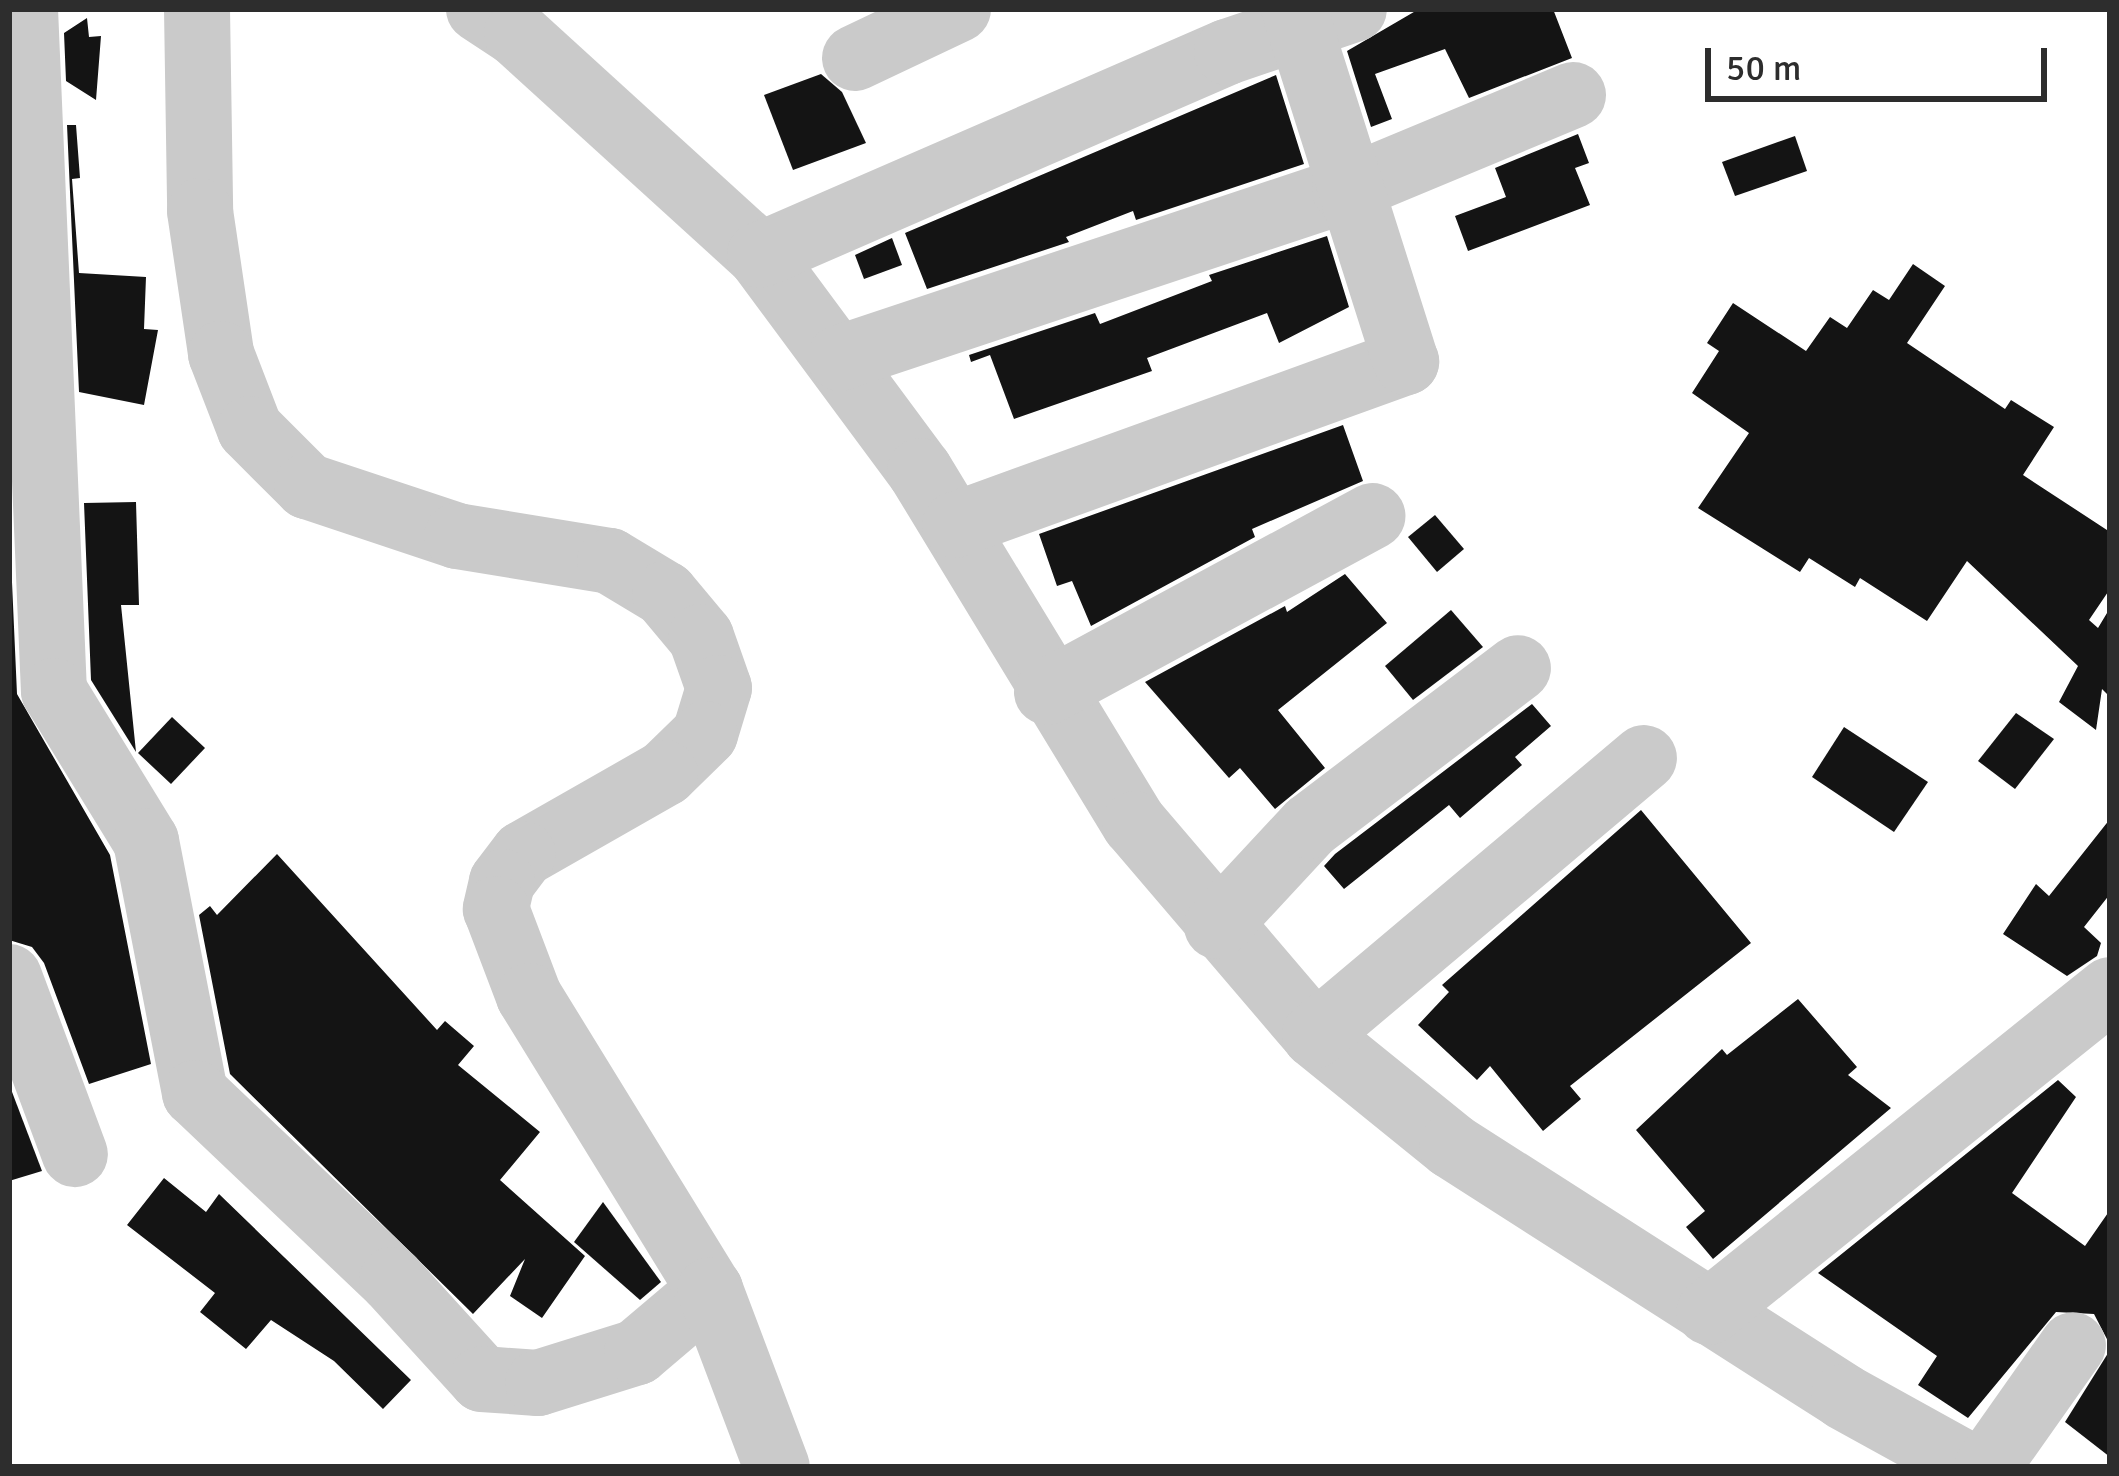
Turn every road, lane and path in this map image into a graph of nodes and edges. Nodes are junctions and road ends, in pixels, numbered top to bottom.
1 (197, 9) edge
2 (479, 9) edge
3 (958, 9) edge
4 (1316, 15) edge
5 (20, 41) edge
6 (855, 58) dead end
7 (1574, 95) dead end
8 (1345, 190) junction
9 (21, 198) edge
10 (760, 255) junction
11 (840, 358) junction
12 (22, 373) edge
13 (1373, 516) dead end
14 (956, 525) junction
15 (1518, 668) dead end
16 (1047, 692) junction
17 (1644, 758) dead end
18 (1217, 926) junction
19 (9, 977) edge
20 (2110, 990) edge
21 (1316, 1035) junction
22 (76, 1154) dead end
23 (710, 1290) junction
24 (1709, 1312) junction
25 (2073, 1345) dead end
26 (777, 1467) edge
27 (1971, 1467) edge
28 (1987, 1467) edge

1 - 23 street
2 - 10 street
3 - 6 street
4 - 8 street
4 - 10 street
5 - 9 street
7 - 8 street
8 - 11 street
8 - 14 street
9 - 12 street
10 - 11 street
11 - 14 street
12 - 23 street
13 - 16 street
14 - 16 street
15 - 18 street
16 - 18 street
17 - 21 street
18 - 21 street
19 - 22 street
20 - 24 street
21 - 24 street
23 - 26 street
24 - 27 street
25 - 28 street

